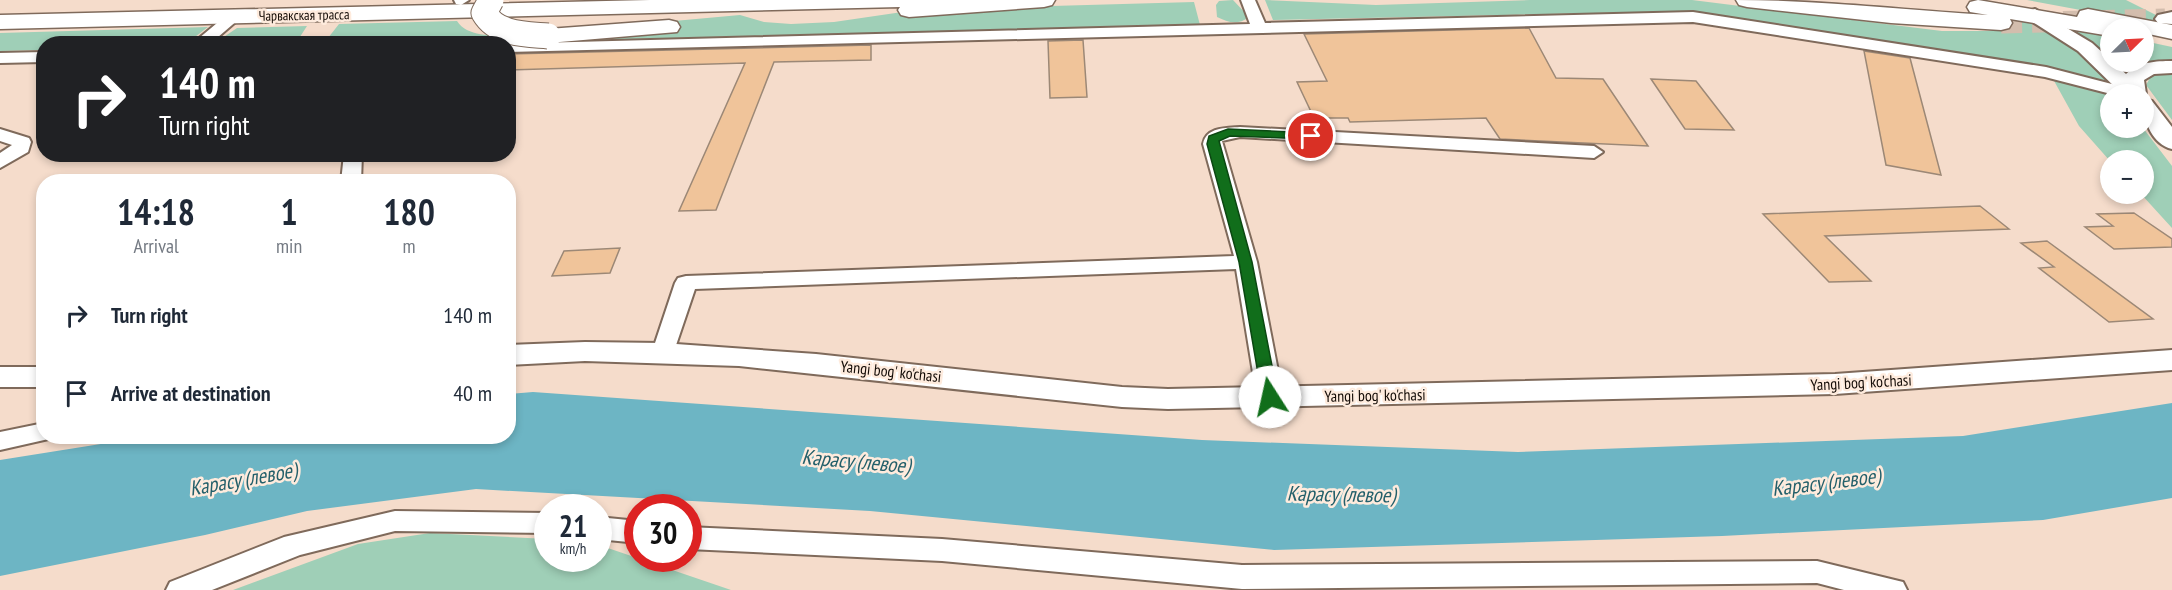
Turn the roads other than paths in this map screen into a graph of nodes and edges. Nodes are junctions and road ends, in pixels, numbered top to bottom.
1 (462, 0) edge
2 (493, 0) edge
3 (932, 0) edge
4 (1044, 0) edge
5 (1248, 0) edge
6 (1747, 0) edge
7 (1931, 0) edge
8 (1997, 0) edge
9 (0, 12) edge
10 (2035, 15) junction
11 (234, 16) junction
12 (0, 22) edge
13 (2001, 23) tunnel mouth
14 (2170, 23) edge
15 (1259, 27) junction
16 (2100, 27) edge
17 (210, 36) edge
18 (2154, 37) tunnel mouth
19 (2172, 41) edge
20 (516, 47) edge
21 (36, 57) edge
22 (0, 58) edge
23 (2172, 67) edge
24 (2124, 84) edge
25 (2133, 84) edge
26 (2100, 86) edge
27 (2154, 119) edge
28 (0, 135) edge
29 (2172, 142) edge
30 (1594, 153) dead end
31 (0, 162) edge
32 (1246, 262) junction
33 (664, 352) junction
34 (516, 355) edge
35 (2172, 360) edge
36 (0, 377) edge
37 (36, 377) edge
38 (1270, 397) junction
39 (36, 434) edge
40 (0, 441) edge
41 (534, 523) edge
42 (702, 538) edge
43 (181, 590) edge
44 (1892, 590) edge

1 - 2 highway, Чарвакская трасса
1 - 9 highway, Чарвакская трасса
2 - 4 highway, bridge
3 - 11 highway, Чарвакская трасса
5 - 15 street
6 - 13 highway
7 - 10 highway
8 - 14 highway
10 - 16 highway
10 - 24 main road
11 - 12 highway, Чарвакская трасса
11 - 17 street
15 - 20 street
15 - 26 street
18 - 19 highway
21 - 22 street
23 - 25 main road
27 - 29 main road
28 - 31 street
30 - 32 street
32 - 33 street
32 - 38 street
33 - 34 main road, Yangi bog' ko'chasi
33 - 38 main road, Yangi bog' ko'chasi
35 - 38 main road, Yangi bog' ko'chasi
36 - 37 main road
39 - 40 street
41 - 43 street
42 - 44 street

